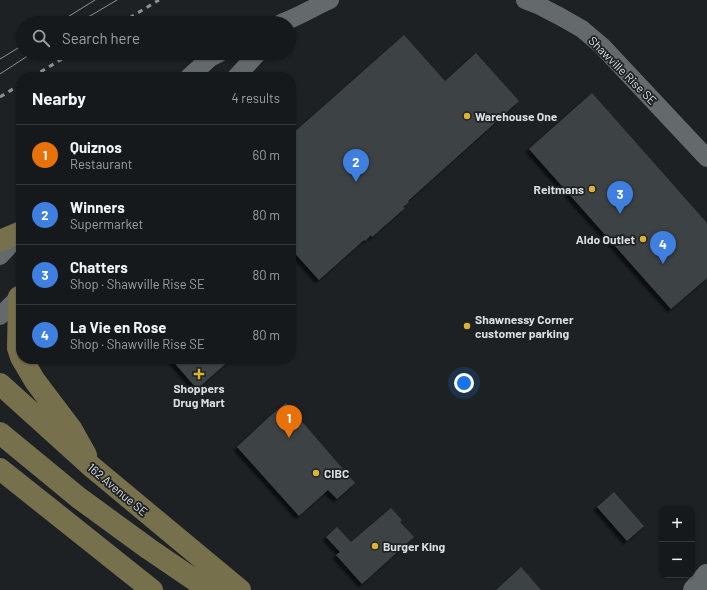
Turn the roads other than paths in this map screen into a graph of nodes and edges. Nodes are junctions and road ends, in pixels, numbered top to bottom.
1 (330, 0) edge
2 (525, 0) edge
3 (296, 17) edge
4 (208, 60) edge
5 (252, 60) edge
6 (195, 72) edge
7 (241, 72) edge
8 (707, 158) edge
9 (16, 234) edge
10 (16, 238) edge
11 (0, 241) edge
12 (0, 256) edge
13 (16, 300) edge
14 (0, 316) edge
15 (25, 364) edge
16 (0, 384) edge
17 (0, 433) edge
18 (92, 467) junction
19 (0, 469) edge
20 (707, 575) edge
21 (152, 590) edge
22 (233, 590) edge
23 (240, 590) edge
24 (694, 590) edge

1 - 3 street
2 - 8 street, Shawville Rise SE
4 - 6 street
5 - 7 street
9 - 11 main road
10 - 12 street
13 - 14 street
15 - 18 main road
16 - 18 main road, 162 Avenue SE
17 - 22 main road
18 - 23 main road, 162 Avenue SE
19 - 21 main road
20 - 24 street

